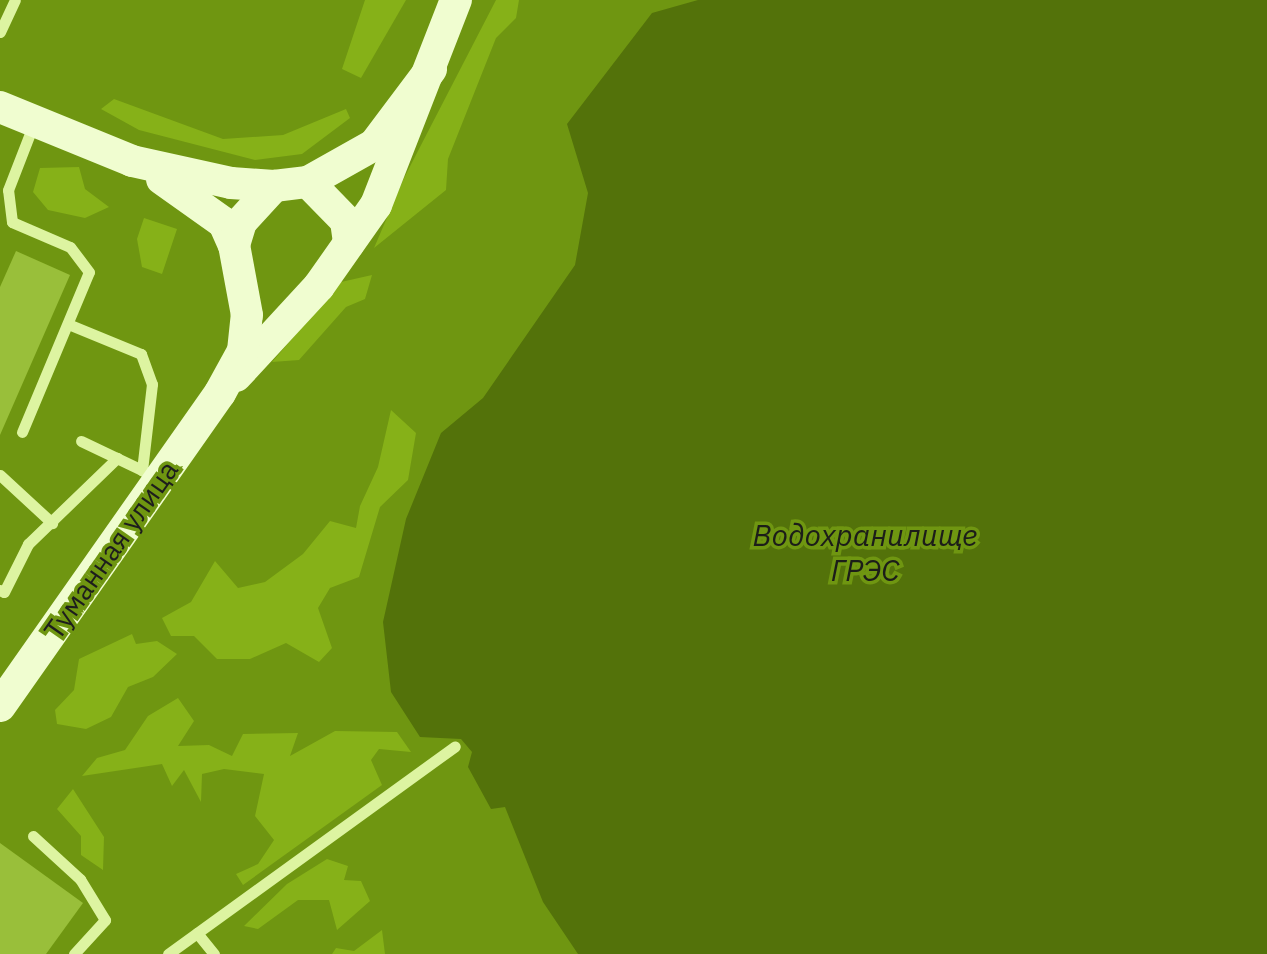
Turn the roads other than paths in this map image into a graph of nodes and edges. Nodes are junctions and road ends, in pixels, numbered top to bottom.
1 (15, 0) edge
2 (456, 0) edge
3 (4, 10) edge
4 (0, 32) edge
5 (431, 69) junction
6 (0, 107) edge
7 (34, 121) junction
8 (132, 161) junction
9 (308, 182) junction
10 (274, 186) junction
11 (349, 243) junction
12 (234, 245) junction
13 (68, 324) junction
14 (220, 393) junction
15 (22, 432) dead end
16 (81, 441) dead end
17 (117, 458) junction
18 (152, 474) junction
19 (0, 475) edge
20 (52, 523) junction
21 (0, 590) edge
22 (0, 706) edge
23 (455, 746) dead end
24 (33, 836) dead end
25 (197, 933) junction
26 (74, 954) edge
27 (168, 954) edge
28 (214, 954) edge

1 - 3 lane
2 - 5 street
3 - 4 lane
5 - 9 street
5 - 11 street, Туманная улица
6 - 7 street
7 - 8 street
7 - 13 lane
8 - 10 street
8 - 12 street
9 - 10 street
9 - 11 street
10 - 12 street
11 - 14 street, Туманная улица
12 - 14 street, Туманная улица
13 - 15 lane
13 - 18 lane
14 - 18 street, Туманная улица
16 - 17 lane
17 - 18 lane
17 - 20 lane
18 - 22 street, Туманная улица
19 - 20 lane
20 - 21 lane
23 - 25 lane
24 - 26 lane
25 - 27 lane
25 - 28 lane

